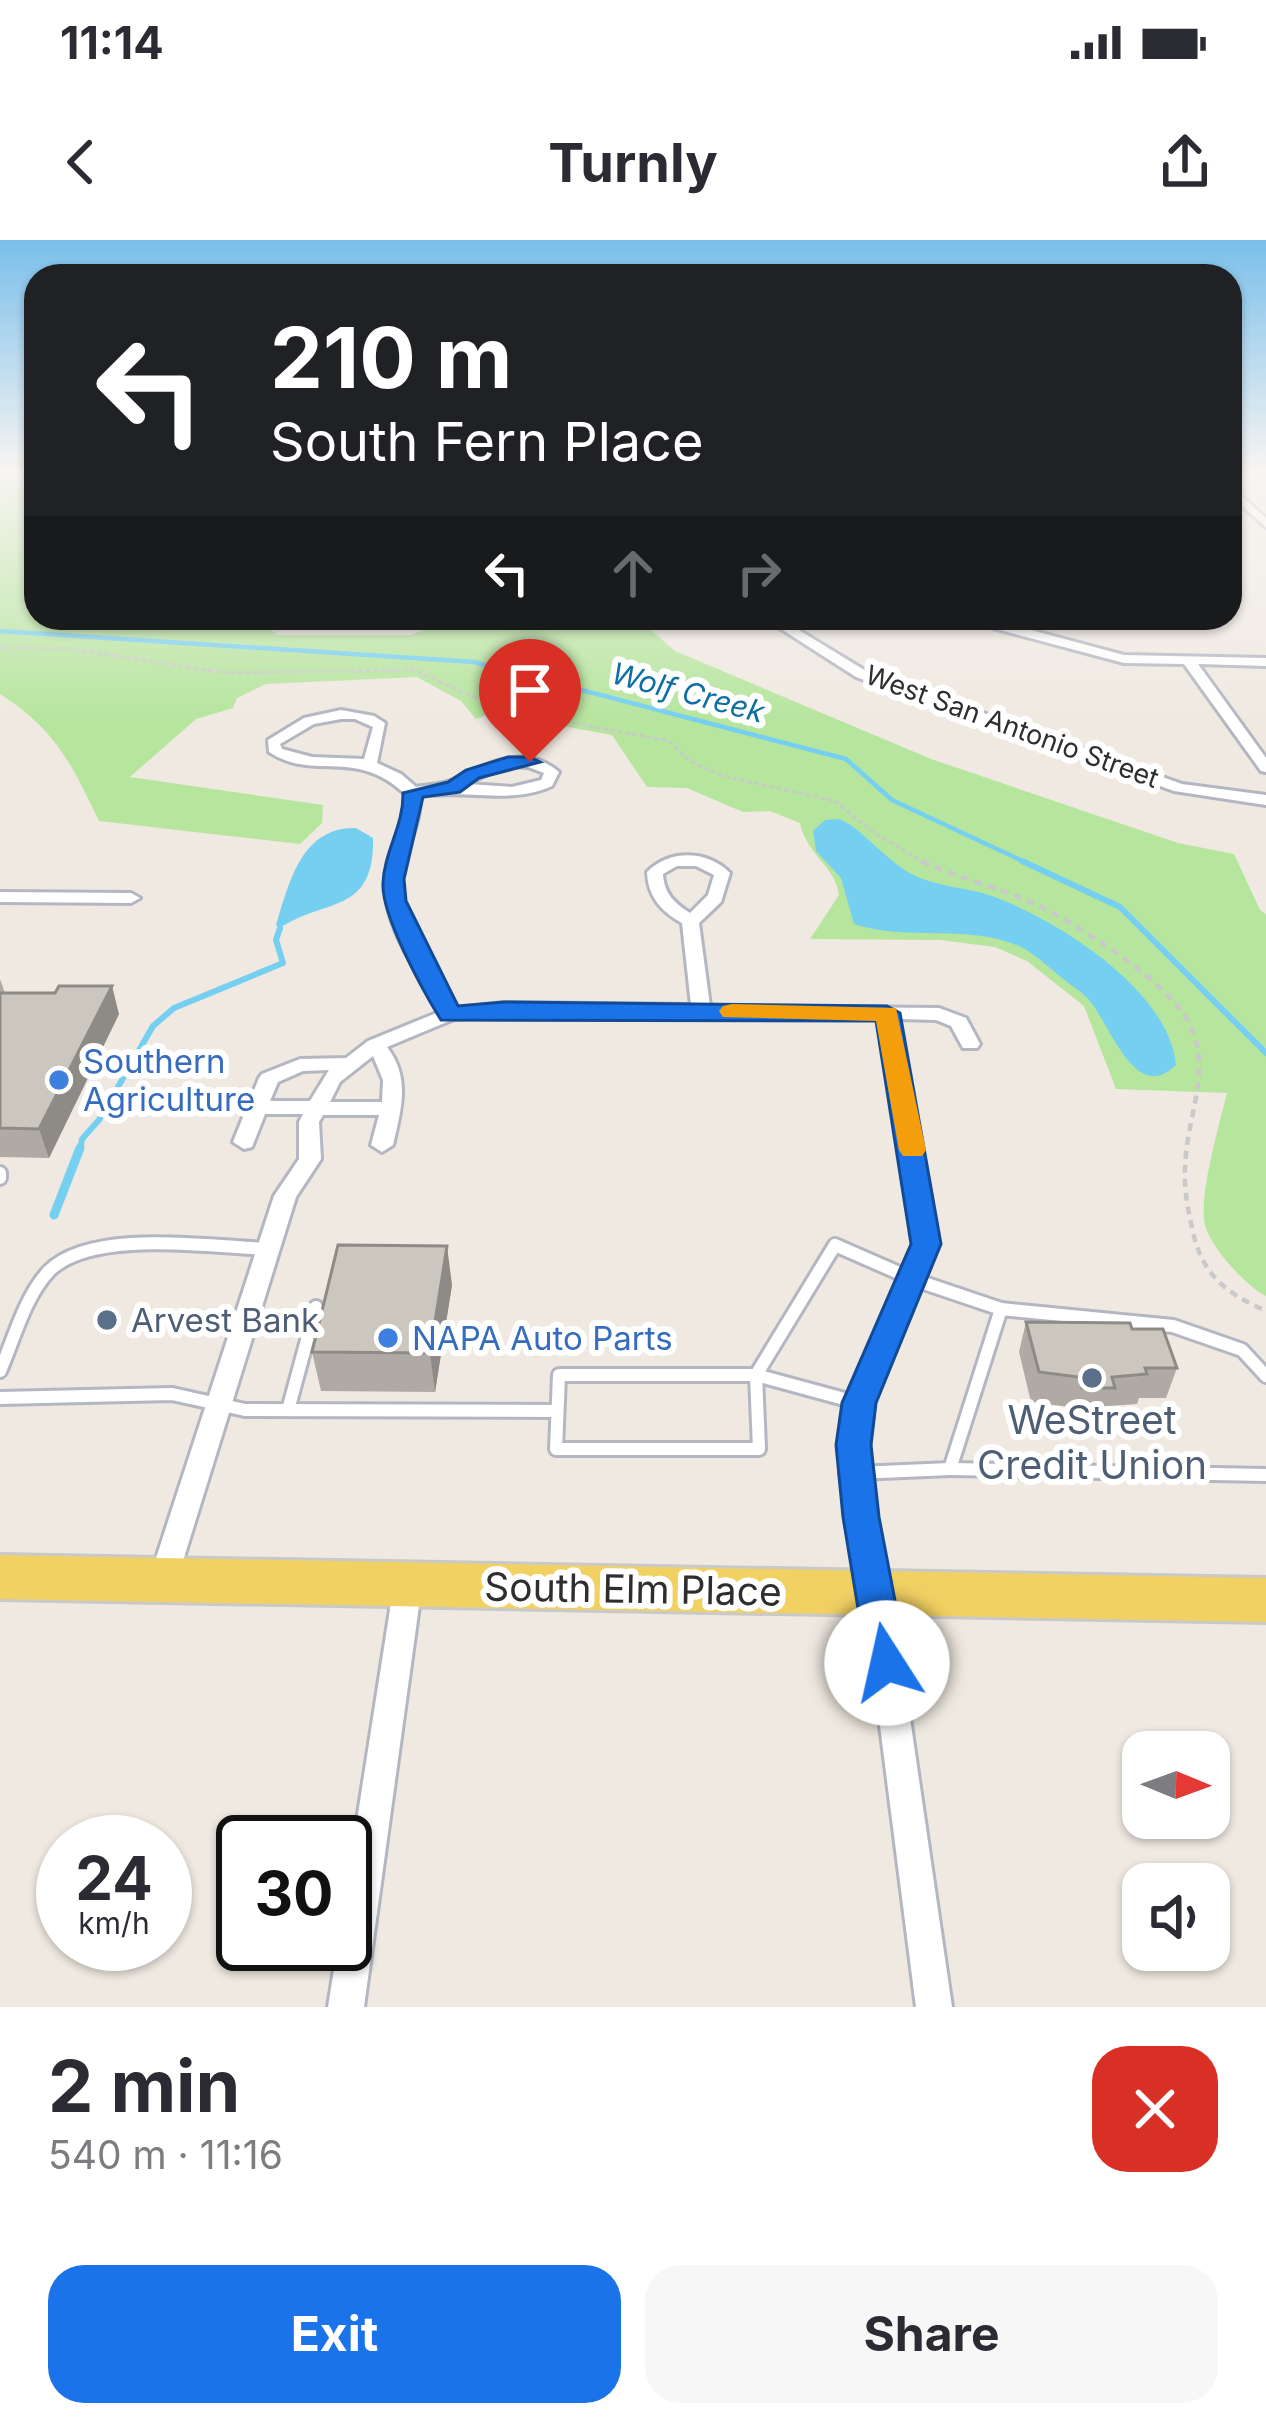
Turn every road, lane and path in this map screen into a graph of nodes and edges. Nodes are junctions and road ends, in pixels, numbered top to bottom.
1 (790, 630) edge
2 (1024, 630) edge
3 (0, 649) edge
4 (1190, 662) junction
5 (1266, 662) edge
6 (371, 761) junction
7 (1266, 768) edge
8 (453, 788) junction
9 (412, 793) junction
10 (1266, 800) edge
11 (0, 897) edge
12 (131, 898) dead end
13 (690, 921) dead end
14 (701, 1011) junction
15 (887, 1013) junction
16 (450, 1014) junction
17 (970, 1044) dead end
18 (375, 1045) junction
19 (346, 1064) junction
20 (256, 1107) junction
21 (315, 1107) junction
22 (390, 1109) junction
23 (244, 1142) dead end
24 (382, 1145) dead end
25 (268, 1249) junction
26 (915, 1280) junction
27 (316, 1307) dead end
28 (1001, 1309) junction
29 (1266, 1311) edge
30 (0, 1371) edge
31 (756, 1375) junction
32 (1266, 1376) edge
33 (0, 1399) edge
34 (859, 1403) junction
35 (220, 1404) junction
36 (288, 1410) junction
37 (557, 1411) junction
38 (950, 1469) junction
39 (854, 1473) junction
40 (1266, 1475) edge
41 (0, 1577) edge
42 (163, 1580) junction
43 (408, 1584) junction
44 (874, 1594) junction
45 (1266, 1600) edge
46 (346, 2007) edge
47 (934, 2007) edge

1 - 10 street, West San Antonio Street
2 - 4 street
3 - 29 path
4 - 5 street
4 - 7 street
6 - 6 street
6 - 9 street
8 - 8 street
8 - 9 street
9 - 16 street
11 - 12 street
13 - 14 street
14 - 15 street
14 - 16 street
15 - 17 street
15 - 26 street
16 - 18 street
18 - 19 street
18 - 22 street
19 - 20 street
19 - 21 street
20 - 21 street
20 - 23 street
21 - 22 street
21 - 25 street
22 - 24 street
25 - 30 lane
25 - 35 street
26 - 28 lane
26 - 31 lane
26 - 34 street
27 - 36 lane
28 - 32 lane
28 - 38 lane
31 - 34 lane
31 - 37 lane
31 - 37 lane
33 - 35 lane
34 - 39 street
35 - 36 lane
35 - 42 street
36 - 37 lane
38 - 39 lane
38 - 40 lane
39 - 44 street
41 - 42 main road, South Elm Place
42 - 43 main road, South Elm Place
43 - 44 main road, South Elm Place
43 - 46 street
44 - 45 main road, South Elm Place
44 - 47 street

